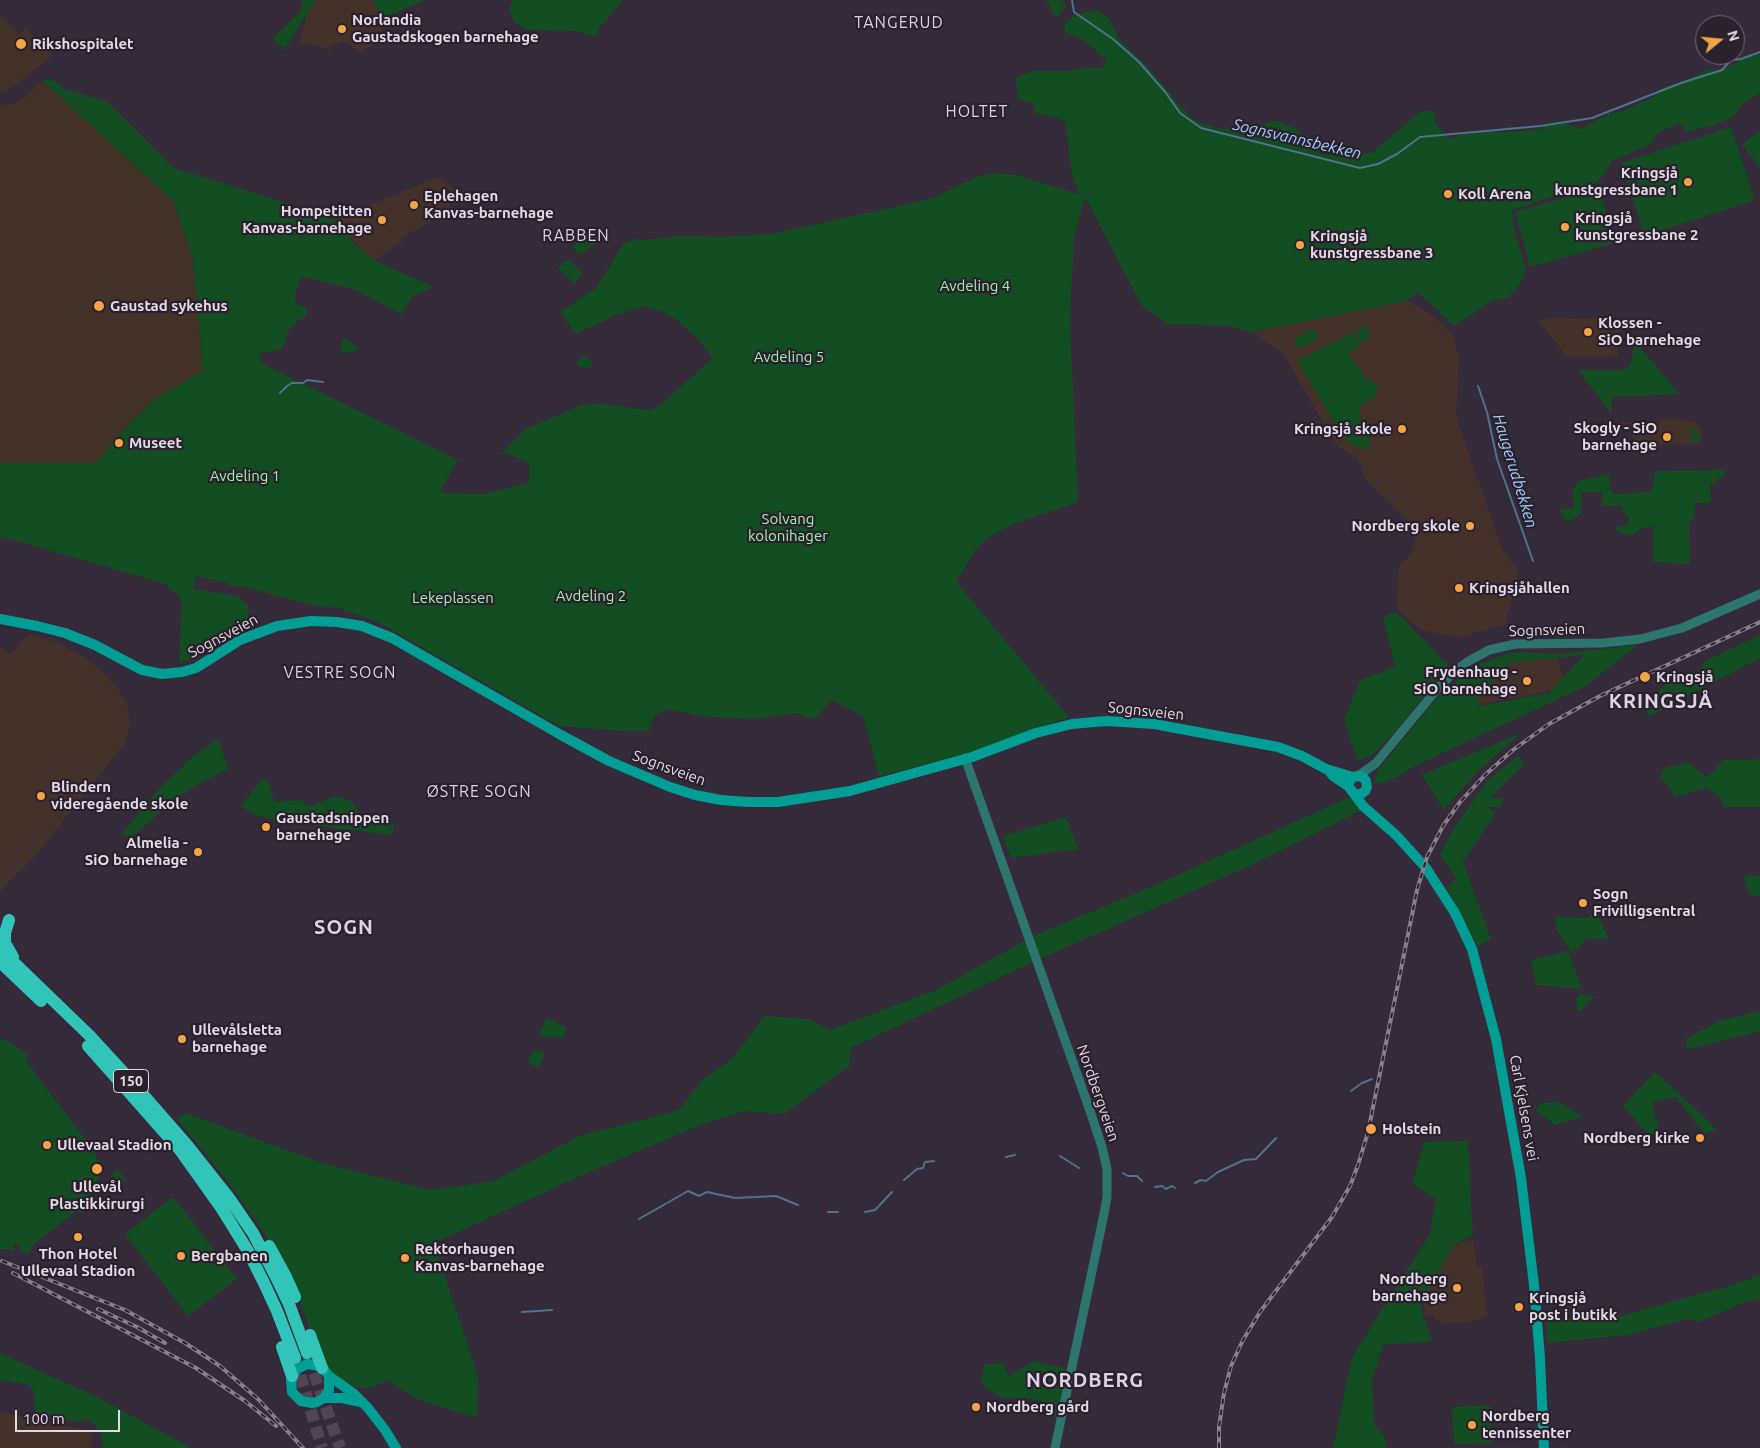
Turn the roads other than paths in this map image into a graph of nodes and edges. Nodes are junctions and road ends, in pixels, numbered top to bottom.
1 (1760, 594) edge
2 (0, 619) edge
3 (966, 758) junction
4 (1358, 785) junction
5 (0, 926) edge
6 (0, 950) edge
7 (0, 962) edge
8 (0, 968) edge
9 (20, 975) junction
10 (207, 1187) junction
11 (229, 1198) junction
12 (307, 1353) tunnel mouth
13 (295, 1358) tunnel mouth
14 (325, 1372) junction
15 (292, 1376) junction
16 (324, 1398) junction
17 (361, 1402) junction
18 (396, 1448) edge
19 (1054, 1448) edge
20 (1544, 1448) edge

1 - 4 street, Sognsveien
2 - 3 main road, Sognsveien
3 - 4 main road, Sognsveien
3 - 19 street, Nordbergveien
4 - 20 main road, Carl Kjelsens vei
5 - 9 highway
6 - 9 highway, 150
7 - 9 highway, 150
8 - 9 highway
9 - 10 highway, 150
9 - 11 highway, 150
10 - 13 highway, 150
10 - 15 highway
11 - 12 highway, 150
11 - 14 highway
14 - 15 main road
14 - 16 main road
14 - 17 main road
15 - 16 main road
16 - 17 main road
17 - 18 main road

